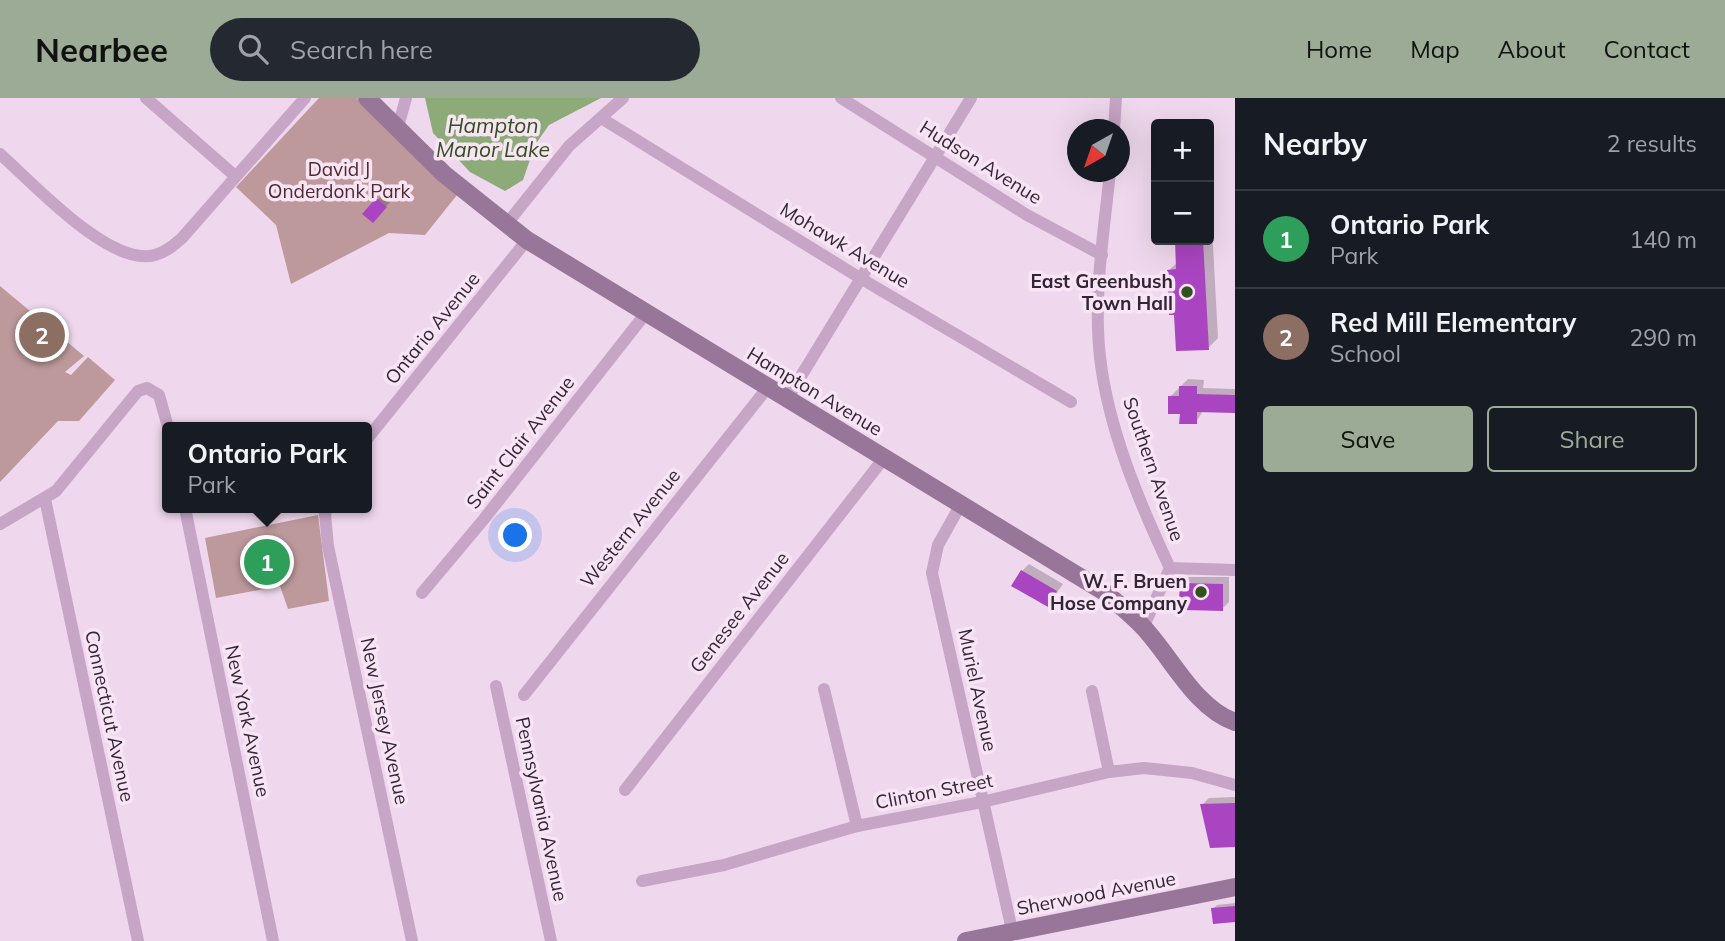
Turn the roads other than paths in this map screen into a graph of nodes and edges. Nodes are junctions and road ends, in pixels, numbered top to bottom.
1 (146, 98) edge
2 (305, 98) edge
3 (368, 98) edge
4 (406, 98) edge
5 (623, 98) edge
6 (841, 98) edge
7 (971, 98) edge
8 (1116, 98) edge
9 (601, 118) junction
10 (1115, 119) edge
11 (398, 127) junction
12 (0, 154) edge
13 (935, 155) junction
14 (234, 176) junction
15 (1109, 182) edge
16 (505, 226) junction
17 (527, 240) junction
18 (1102, 256) junction
19 (860, 278) junction
20 (646, 313) junction
21 (768, 387) junction
22 (787, 399) junction
23 (1071, 402) dead end
24 (167, 422) edge
25 (372, 433) edge
26 (884, 458) junction
27 (45, 499) junction
28 (961, 504) junction
29 (186, 513) edge
30 (327, 513) edge
31 (0, 524) edge
32 (1170, 568) junction
33 (1235, 570) edge
34 (422, 593) dead end
35 (1143, 628) junction
36 (496, 686) dead end
37 (824, 689) dead end
38 (1092, 691) dead end
39 (524, 695) dead end
40 (1235, 722) edge
41 (1109, 772) junction
42 (1235, 785) edge
43 (625, 790) dead end
44 (982, 802) junction
45 (857, 826) junction
46 (642, 881) dead end
47 (1235, 887) edge
48 (1012, 930) junction
49 (138, 941) edge
50 (273, 941) edge
51 (412, 941) edge
52 (551, 941) edge
53 (966, 941) edge

1 - 14 street
2 - 14 street
3 - 11 street, Hampton Avenue
4 - 11 street
5 - 9 street
6 - 13 street, Hudson Avenue
7 - 13 street
8 - 10 street
9 - 16 street
9 - 19 street, Mohawk Avenue
11 - 16 street, Hampton Avenue
12 - 14 street
13 - 18 street, Hudson Avenue
13 - 19 street
15 - 18 street, Southern Avenue
16 - 17 street, Hampton Avenue
17 - 20 street, Hampton Avenue
17 - 25 street, Ontario Avenue
18 - 32 street, Southern Avenue
19 - 22 street
19 - 23 street, Mohawk Avenue
20 - 21 street, Hampton Avenue
20 - 34 street, Saint Clair Avenue
21 - 22 street, Hampton Avenue
21 - 39 street, Western Avenue
22 - 26 street, Hampton Avenue
24 - 27 street
26 - 28 street, Hampton Avenue
26 - 43 street, Genesee Avenue
27 - 31 street
27 - 49 street, Connecticut Avenue
28 - 35 street, Hampton Avenue
28 - 44 street, Muriel Avenue
29 - 50 street, New York Avenue
30 - 51 street, New Jersey Avenue
32 - 33 street, Southern Avenue
32 - 35 street, Southern Avenue
35 - 40 street, Hampton Avenue
36 - 52 street, Pennsylvania Avenue
37 - 45 street
38 - 41 street
41 - 42 street, Clinton Street
41 - 44 street, Clinton Street
44 - 45 street, Clinton Street
44 - 48 street, Muriel Avenue
45 - 46 street, Clinton Street
47 - 48 street, Sherwood Avenue
48 - 53 street, Sherwood Avenue

